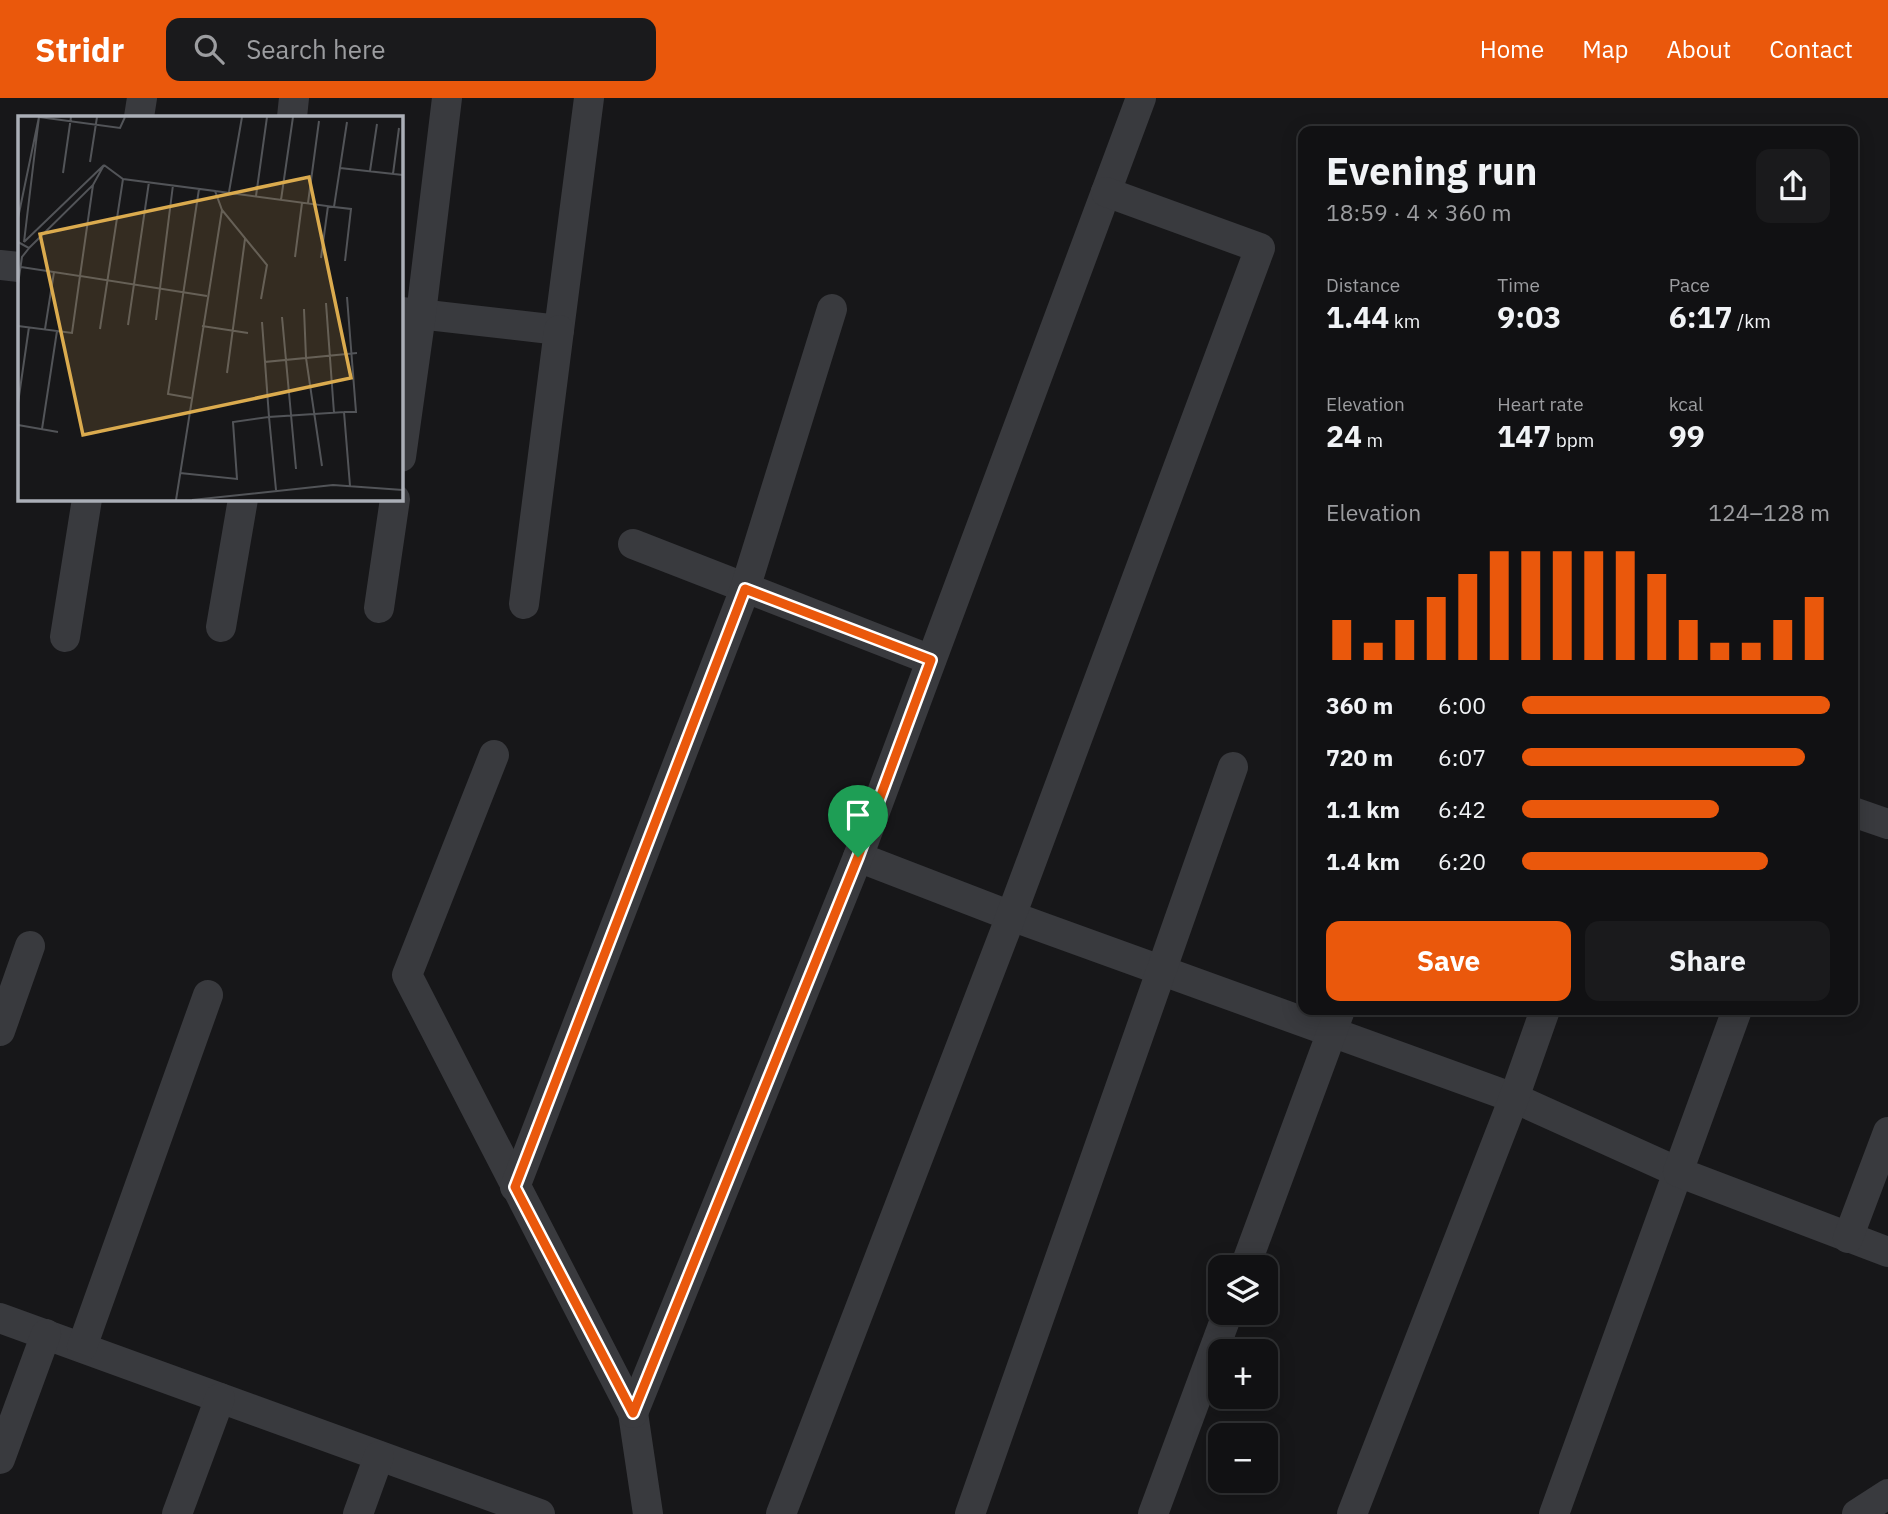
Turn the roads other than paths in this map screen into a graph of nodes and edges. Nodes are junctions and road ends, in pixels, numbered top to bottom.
1 (142, 98) edge
2 (294, 98) edge
3 (447, 98) edge
4 (589, 98) edge
5 (1140, 98) edge
6 (139, 116) edge
7 (292, 116) edge
8 (1106, 191) junction
9 (0, 265) edge
10 (18, 267) edge
11 (832, 309) dead end
12 (411, 313) edge
13 (559, 330) junction
14 (402, 443) edge
15 (87, 500) edge
16 (243, 500) edge
17 (395, 500) edge
18 (634, 544) dead end
19 (745, 589) junction
20 (524, 604) dead end
21 (379, 608) dead end
22 (221, 627) dead end
23 (65, 637) dead end
24 (931, 660) junction
25 (494, 755) dead end
26 (1233, 767) dead end
27 (1858, 814) edge
28 (1888, 824) edge
29 (858, 857) junction
30 (1011, 916) junction
31 (30, 946) dead end
32 (1162, 969) junction
33 (208, 995) dead end
34 (1298, 1010) edge
35 (1316, 1015) edge
36 (1543, 1015) edge
37 (1735, 1015) edge
38 (1336, 1021) edge
39 (0, 1031) edge
40 (1514, 1098) junction
41 (1888, 1132) edge
42 (1678, 1172) junction
43 (515, 1187) junction
44 (1848, 1238) junction
45 (1888, 1252) edge
46 (1249, 1255) edge
47 (0, 1318) edge
48 (1223, 1325) edge
49 (46, 1334) junction
50 (82, 1348) junction
51 (220, 1398) junction
52 (633, 1413) junction
53 (379, 1456) junction
54 (0, 1460) edge
55 (1888, 1494) edge
56 (177, 1514) edge
57 (358, 1514) edge
58 (540, 1514) edge
59 (648, 1514) edge
60 (781, 1514) edge
61 (970, 1514) edge
62 (1153, 1514) edge
63 (1352, 1514) edge
64 (1554, 1514) edge
65 (1857, 1514) edge

1 - 6 street
2 - 7 street
3 - 12 street
4 - 13 street
5 - 8 street
8 - 24 street
8 - 30 street
9 - 10 street
11 - 19 street
12 - 13 street
12 - 14 street
13 - 20 street
15 - 23 street
16 - 22 street
17 - 21 street
18 - 19 street
19 - 24 street
19 - 43 street
24 - 29 street
25 - 43 street
26 - 32 street
27 - 28 street
29 - 30 street
29 - 52 street
30 - 32 street
30 - 60 street
31 - 39 street
32 - 34 street
32 - 61 street
33 - 50 street
35 - 38 street
36 - 40 street
37 - 42 street
38 - 40 street
38 - 46 street
40 - 42 street
40 - 63 street
41 - 44 street
42 - 44 street
42 - 64 street
43 - 52 street
44 - 45 street
47 - 49 street
48 - 62 street
49 - 50 street
49 - 54 street
50 - 51 street
51 - 53 street
51 - 56 street
52 - 59 street
53 - 57 street
53 - 58 street
55 - 65 street

